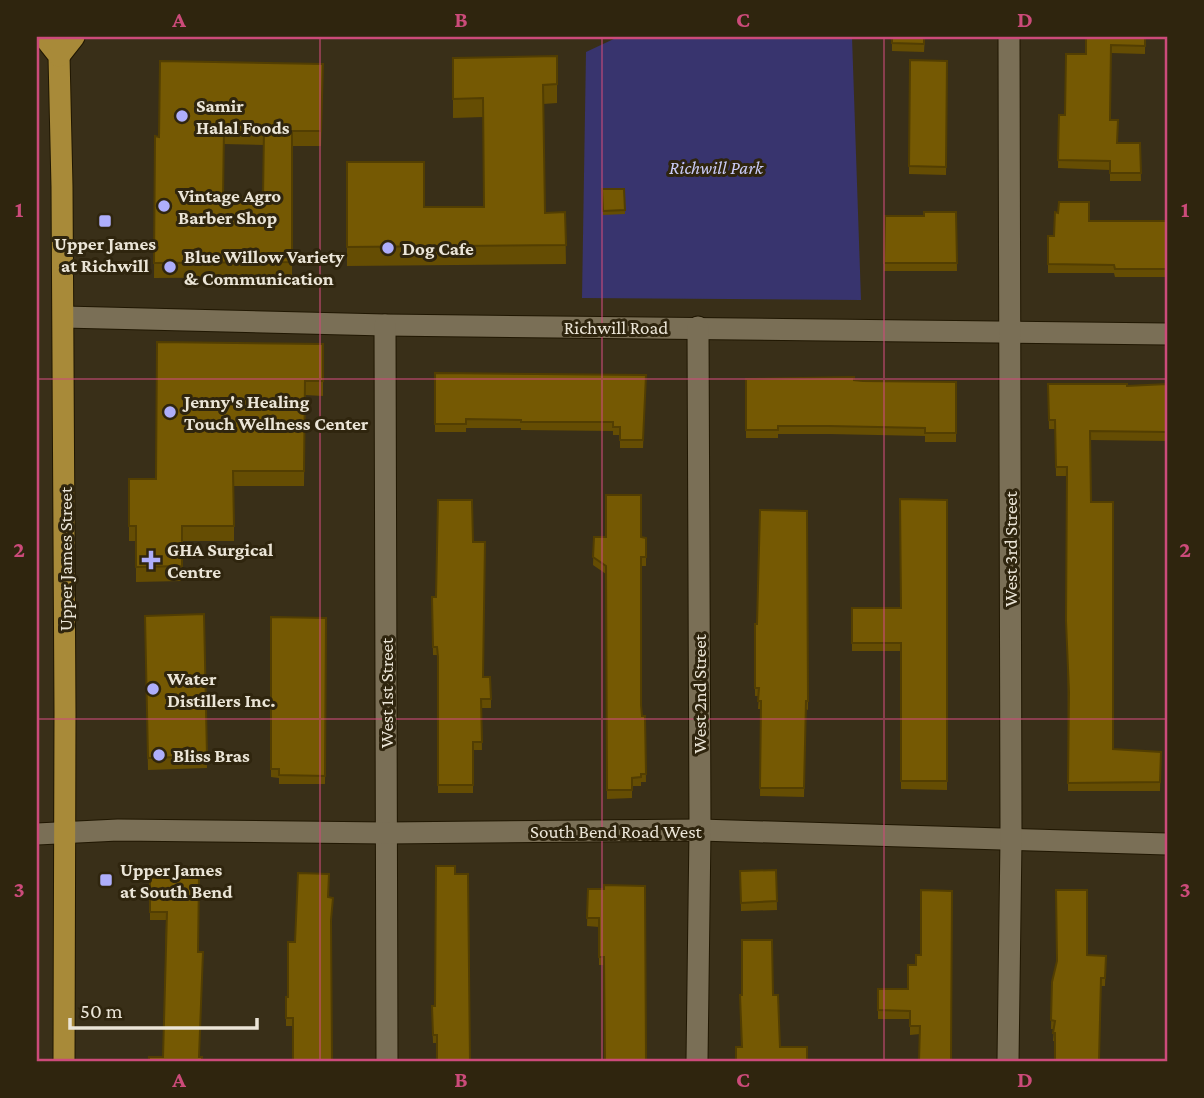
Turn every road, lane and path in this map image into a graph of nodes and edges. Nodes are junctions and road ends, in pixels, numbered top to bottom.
1 (44, 37) edge
2 (74, 37) edge
3 (1009, 37) edge
4 (59, 57) junction
5 (64, 317) junction
6 (385, 325) junction
7 (698, 327) junction
8 (1010, 331) junction
9 (1167, 334) edge
10 (700, 830) junction
11 (386, 832) junction
12 (64, 833) junction
13 (37, 834) edge
14 (1011, 839) junction
15 (1167, 844) edge
16 (64, 1061) edge
17 (387, 1061) edge
18 (697, 1061) edge
19 (1009, 1061) edge

1 - 4 main road
2 - 4 main road
3 - 8 street, West 3rd Street
4 - 5 main road, Upper James Street
5 - 6 street, Richwill Road
5 - 12 main road, Upper James Street
6 - 7 street, Richwill Road
6 - 11 street, West 1st Street
7 - 8 street, Richwill Road
7 - 10 street, West 2nd Street
8 - 9 street, Richwill Road
8 - 14 street, West 3rd Street
10 - 11 street, South Bend Road West
10 - 14 street, South Bend Road West
10 - 18 street, West 2nd Street
11 - 12 street, South Bend Road West
11 - 17 street, West 1st Street
12 - 13 street, South Bend Road West
12 - 16 main road, Upper James Street
14 - 15 street, South Bend Road West
14 - 19 street, West 3rd Street

